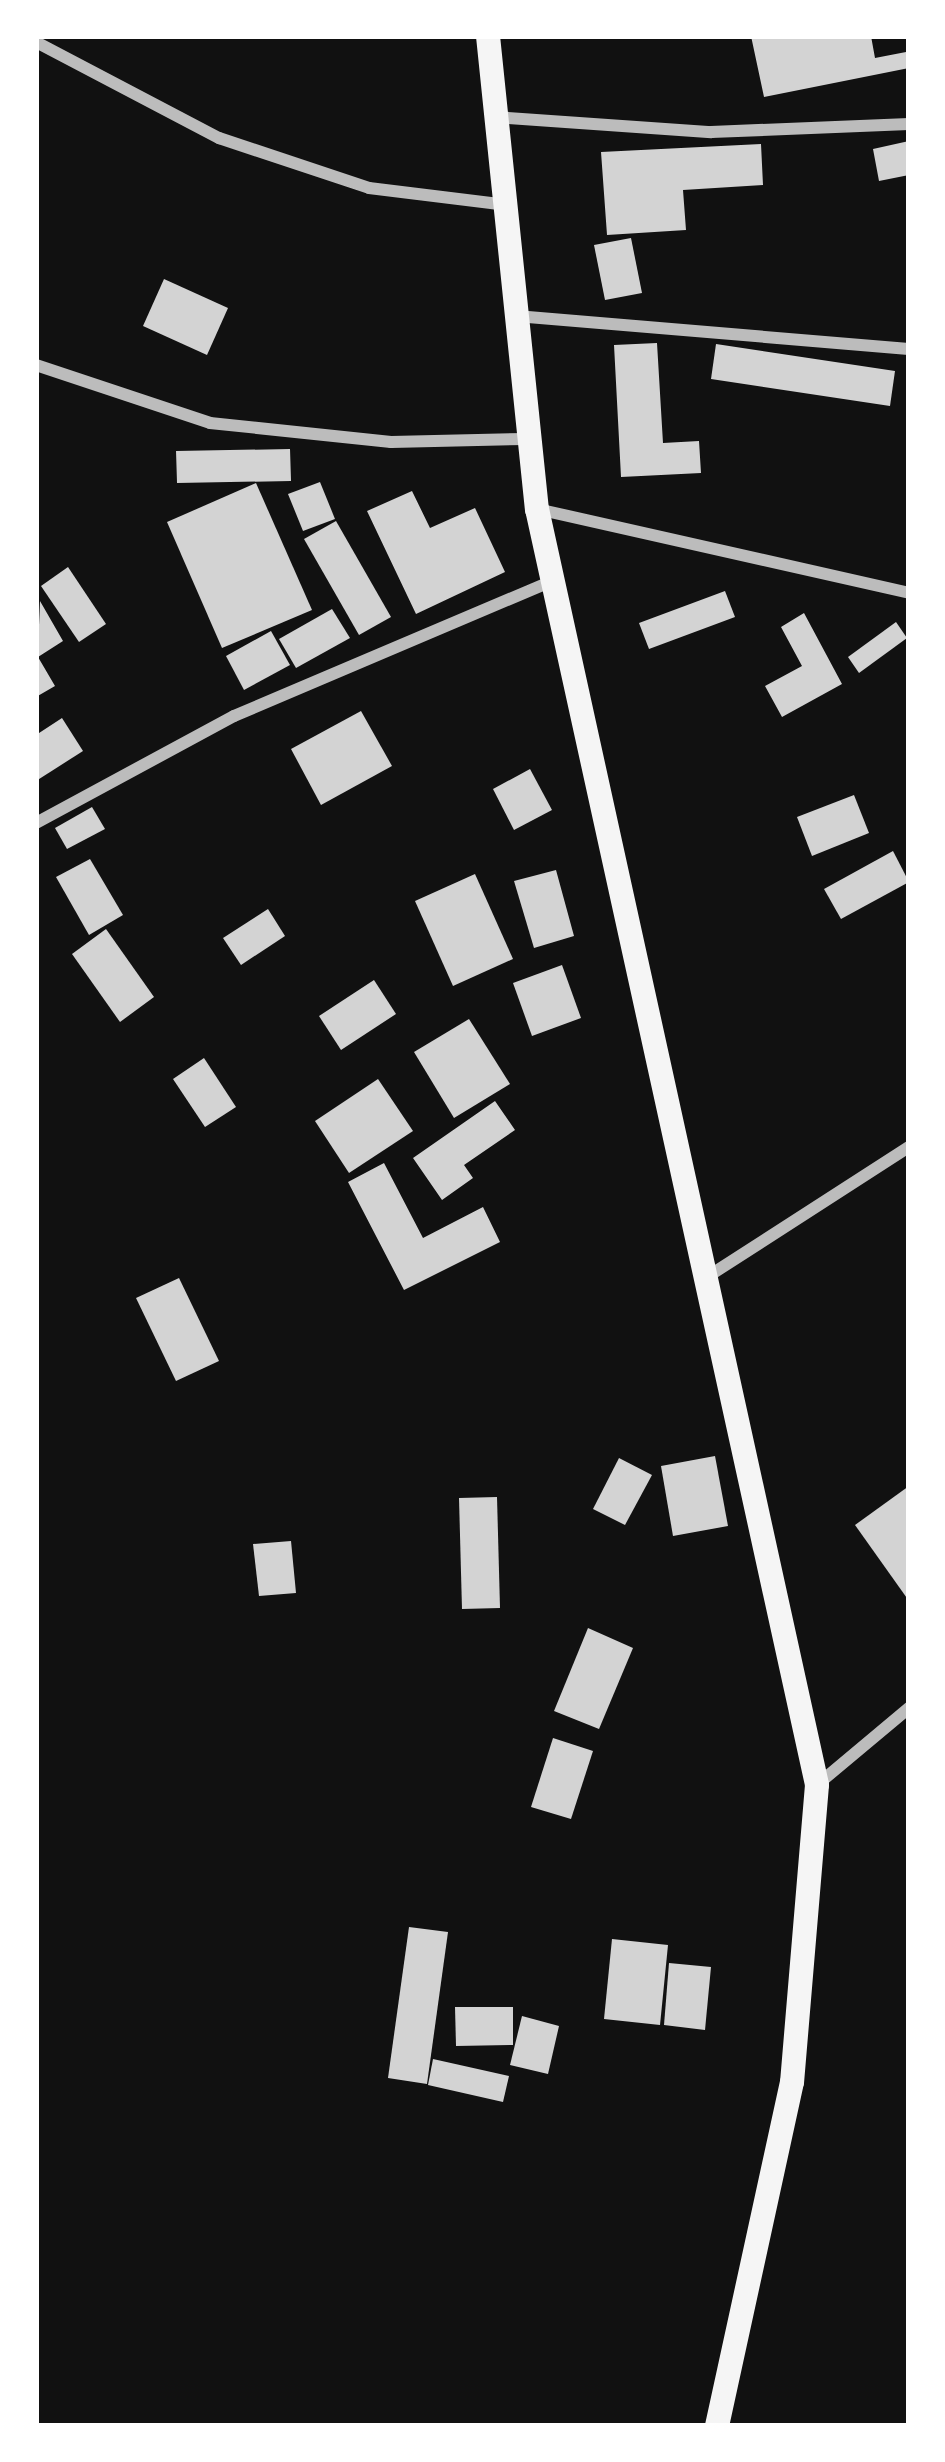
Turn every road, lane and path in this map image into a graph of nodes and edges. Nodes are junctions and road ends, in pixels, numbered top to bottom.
1 (488, 36) edge
2 (36, 42) edge
3 (493, 116) junction
4 (909, 124) edge
5 (499, 204) junction
6 (509, 315) junction
7 (909, 349) edge
8 (36, 365) edge
9 (526, 439) junction
10 (537, 509) junction
11 (552, 581) junction
12 (909, 592) edge
13 (36, 823) edge
14 (909, 1147) edge
15 (707, 1277) junction
16 (909, 1708) edge
17 (817, 1785) junction
18 (717, 2426) edge

1 - 3 main road
2 - 5 street
3 - 4 street
3 - 5 main road
5 - 6 main road
6 - 7 street
6 - 9 main road
8 - 9 street
9 - 10 main road
10 - 11 main road
10 - 12 street
11 - 13 street
11 - 15 main road
14 - 15 street
15 - 17 main road
16 - 17 street
17 - 18 main road

